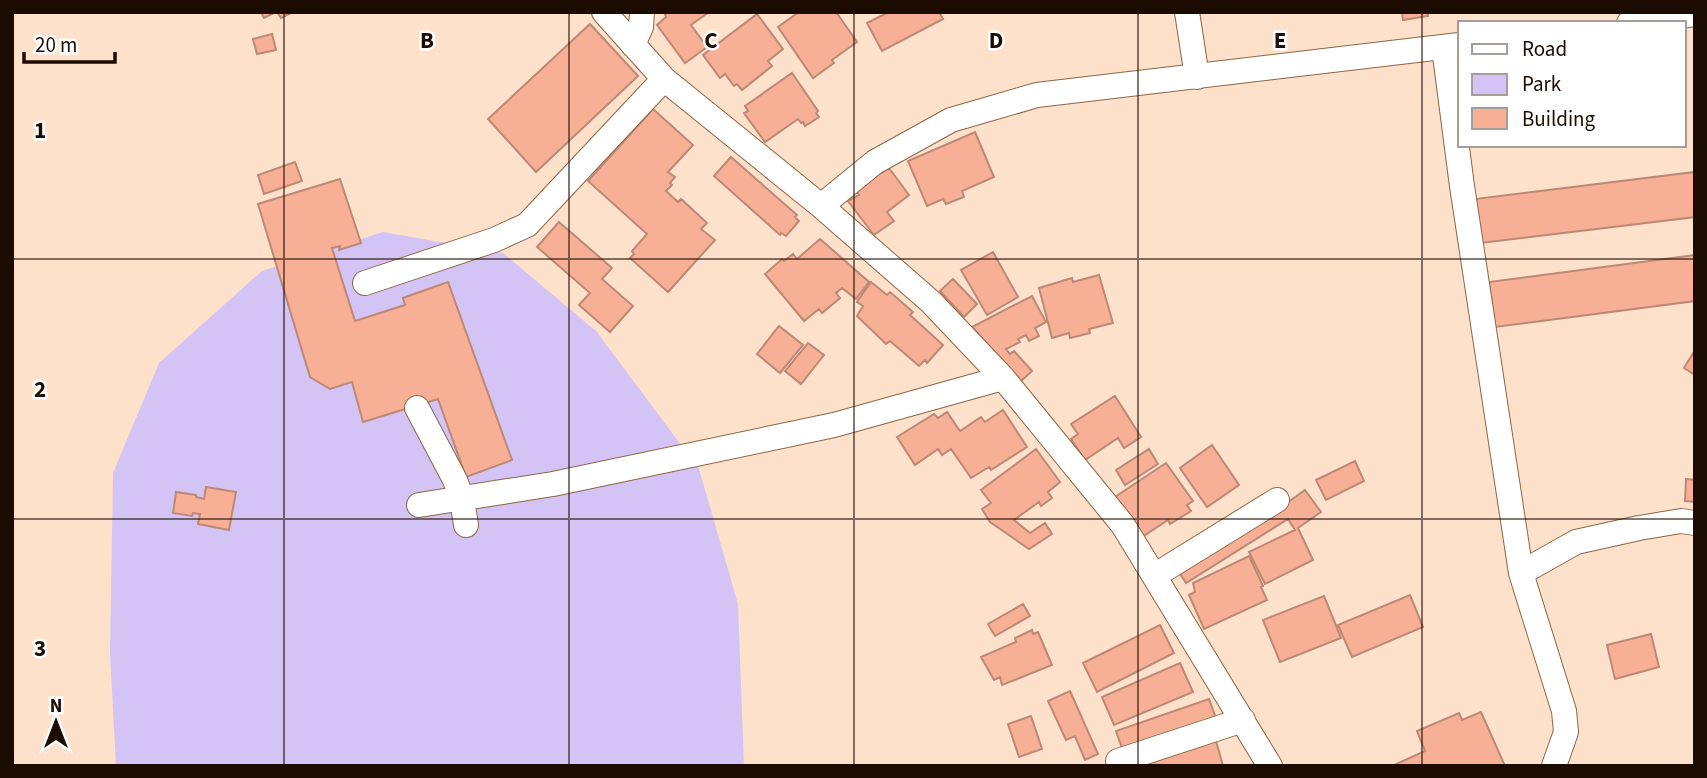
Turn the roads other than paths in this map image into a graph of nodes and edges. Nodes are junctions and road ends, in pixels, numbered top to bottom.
1 (604, 12) edge
2 (642, 12) edge
3 (1187, 12) edge
4 (1695, 14) edge
5 (1644, 21) edge
6 (633, 45) junction
7 (1452, 46) edge
8 (1197, 77) junction
9 (664, 79) junction
10 (1458, 130) edge
11 (1459, 147) edge
12 (821, 206) junction
13 (365, 283) dead end
14 (1003, 378) junction
15 (417, 408) dead end
16 (462, 499) junction
17 (1277, 500) dead end
18 (419, 505) dead end
19 (1695, 523) edge
20 (466, 525) dead end
21 (1521, 573) junction
22 (1154, 576) junction
23 (1242, 720) junction
24 (1118, 761) dead end
25 (1270, 766) edge
26 (1554, 766) edge

1 - 6 street
2 - 6 street
3 - 8 street
4 - 5 street
6 - 9 street
7 - 8 street
7 - 10 street
8 - 12 street
9 - 12 street
9 - 13 street
11 - 21 street
12 - 14 street
14 - 16 street
14 - 22 street
15 - 16 street
16 - 18 street
16 - 20 street
17 - 22 street
19 - 21 street
21 - 26 street
22 - 23 street
23 - 24 street
23 - 25 street

